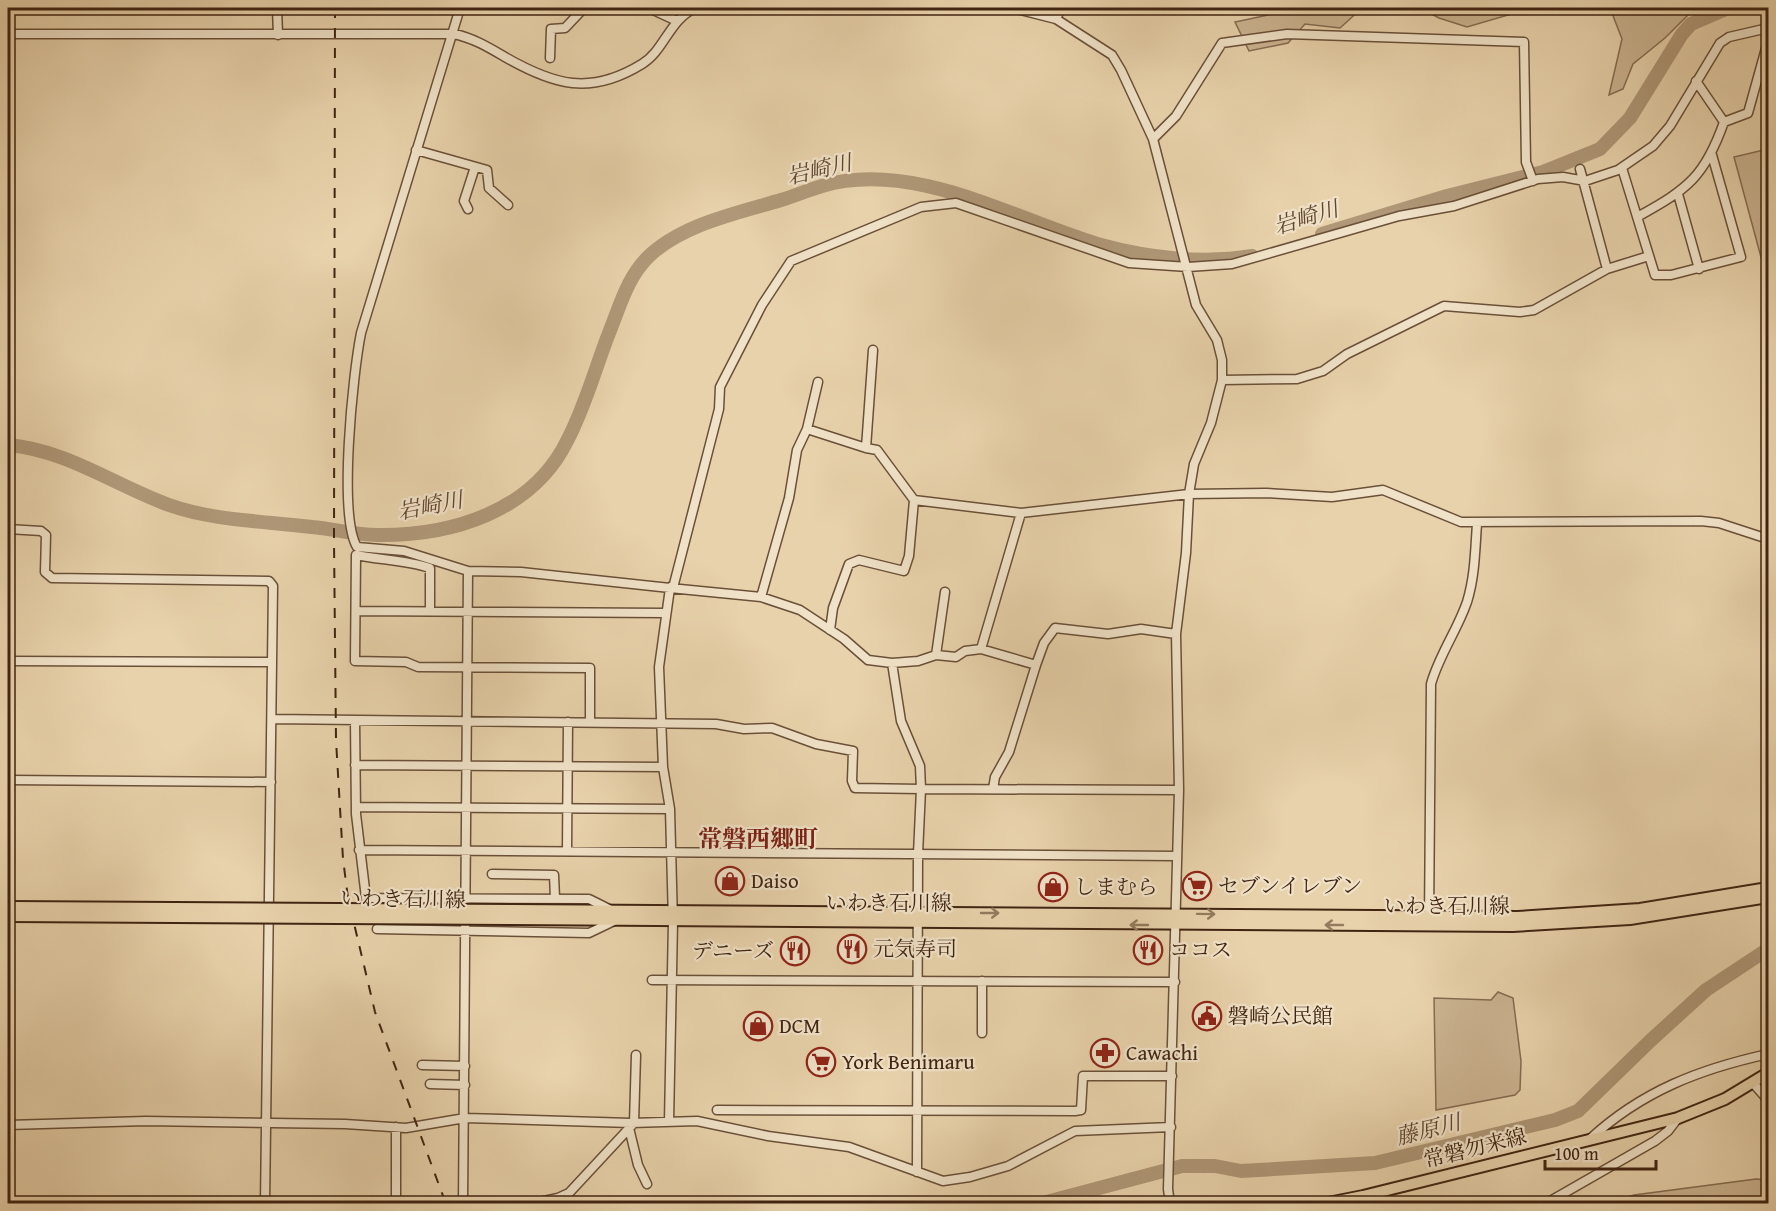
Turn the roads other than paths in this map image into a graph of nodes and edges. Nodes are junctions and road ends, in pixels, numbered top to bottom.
1 (278, 8) edge
2 (460, 8) edge
3 (584, 8) edge
4 (649, 8) edge
5 (695, 8) edge
6 (1013, 8) edge
7 (1061, 8) edge
8 (1056, 19) junction
9 (677, 21) junction
10 (1768, 28) edge
11 (8, 34) edge
12 (454, 34) junction
13 (278, 35) junction
14 (1768, 41) edge
15 (550, 58) dead end
16 (1696, 81) junction
17 (1724, 122) junction
18 (1153, 139) junction
19 (416, 150) junction
20 (1712, 155) junction
21 (475, 167) junction
22 (1622, 168) junction
23 (1580, 169) dead end
24 (1533, 181) junction
25 (1584, 181) junction
26 (1678, 194) junction
27 (508, 205) dead end
28 (468, 209) dead end
29 (1639, 216) junction
30 (1649, 256) junction
31 (1187, 265) junction
32 (1607, 269) junction
33 (1699, 269) junction
34 (873, 350) dead end
35 (1222, 380) junction
36 (818, 382) dead end
37 (807, 429) junction
38 (866, 448) junction
39 (1189, 494) junction
40 (914, 500) junction
41 (1021, 513) junction
42 (1477, 524) junction
43 (8, 529) edge
44 (1768, 539) edge
45 (468, 572) junction
46 (670, 588) junction
47 (945, 592) dead end
48 (761, 597) junction
49 (356, 610) junction
50 (430, 610) junction
51 (468, 610) junction
52 (666, 613) junction
53 (830, 630) junction
54 (1176, 634) junction
55 (981, 650) junction
56 (936, 655) junction
57 (8, 661) edge
58 (271, 663) junction
59 (892, 663) junction
60 (1036, 665) junction
61 (468, 668) junction
62 (272, 719) junction
63 (355, 720) junction
64 (467, 720) junction
65 (568, 722) junction
66 (590, 722) junction
67 (661, 724) junction
68 (355, 765) junction
69 (467, 766) junction
70 (568, 766) junction
71 (663, 767) junction
72 (8, 780) edge
73 (271, 782) junction
74 (920, 786) junction
75 (993, 789) junction
76 (1179, 790) junction
77 (357, 807) junction
78 (467, 808) junction
79 (568, 808) junction
80 (670, 809) junction
81 (359, 850) junction
82 (466, 850) junction
83 (567, 851) junction
84 (671, 852) junction
85 (918, 854) junction
86 (1177, 856) junction
87 (492, 874) dead end
88 (1768, 888) edge
89 (1768, 897) edge
90 (466, 898) junction
91 (555, 898) junction
92 (8, 907) edge
93 (1176, 913) junction
94 (511, 915) junction
95 (8, 916) edge
96 (614, 916) junction
97 (672, 917) junction
98 (919, 918) junction
99 (1429, 921) junction
100 (1176, 925) junction
101 (377, 929) dead end
102 (466, 930) junction
103 (652, 980) dead end
104 (672, 980) junction
105 (919, 981) junction
106 (982, 981) junction
107 (1175, 982) junction
108 (982, 1033) dead end
109 (1768, 1054) edge
110 (636, 1055) dead end
111 (422, 1065) dead end
112 (465, 1066) junction
113 (1768, 1073) edge
114 (1172, 1076) junction
115 (1754, 1083) junction
116 (430, 1084) dead end
117 (465, 1085) junction
118 (1768, 1100) edge
119 (717, 1110) dead end
120 (917, 1110) junction
121 (465, 1118) junction
122 (1678, 1118) junction
123 (669, 1122) junction
124 (267, 1124) junction
125 (8, 1125) edge
126 (632, 1125) junction
127 (396, 1127) junction
128 (1171, 1127) junction
129 (1588, 1141) junction
130 (917, 1172) junction
131 (647, 1184) dead end
132 (265, 1203) edge
133 (396, 1203) edge
134 (463, 1203) edge
135 (530, 1203) edge
136 (1170, 1203) edge
137 (1323, 1203) edge
138 (1545, 1203) edge

1 - 13 street
2 - 12 street
3 - 15 street
4 - 9 street
5 - 9 street
6 - 8 street
7 - 8 street
8 - 18 street
9 - 12 street
10 - 16 street
11 - 13 street
12 - 13 street
12 - 19 street
14 - 17 street
16 - 17 street
16 - 22 street
17 - 20 street
18 - 24 street
18 - 31 street
19 - 21 street
19 - 45 street
20 - 26 street
20 - 33 street
21 - 27 street
21 - 28 street
22 - 25 street
22 - 29 street
23 - 25 street
24 - 25 street
24 - 31 street
25 - 32 street
26 - 29 street
26 - 33 street
29 - 30 street
30 - 32 street
30 - 33 street
31 - 35 street
31 - 46 street
32 - 35 street
34 - 38 street
35 - 39 street
36 - 37 street
37 - 38 street
37 - 48 street
38 - 40 street
39 - 41 street
39 - 42 street
39 - 54 street
40 - 41 street
40 - 53 street
41 - 55 street
42 - 44 street
42 - 99 street
43 - 58 street
45 - 46 street
45 - 51 street
46 - 48 street
46 - 52 street
47 - 56 street
48 - 53 street
49 - 50 street
49 - 50 street
49 - 61 street
50 - 51 street
51 - 52 street
51 - 61 street
52 - 67 street
53 - 59 street
54 - 60 street
54 - 76 street
55 - 56 street
55 - 60 street
56 - 59 street
57 - 58 street
58 - 62 street
59 - 74 street
60 - 75 street
61 - 64 street
61 - 66 street
62 - 63 street
62 - 73 street
63 - 64 street
63 - 68 street
64 - 65 street
64 - 69 street
65 - 66 street
65 - 70 street
66 - 67 street
67 - 71 street
67 - 74 street
68 - 69 street
68 - 77 street
69 - 70 street
69 - 78 street
70 - 71 street
70 - 79 street
71 - 80 street
72 - 73 street
73 - 124 street
74 - 75 street
74 - 85 street
75 - 76 street
76 - 86 street
77 - 78 street
77 - 81 street
78 - 79 street
78 - 82 street
79 - 80 street
79 - 83 street
80 - 84 street
81 - 82 street
81 - 90 street
82 - 83 street
82 - 90 street
83 - 84 street
84 - 85 street
84 - 97 street
85 - 86 street
85 - 98 street
86 - 93 street
87 - 91 street
88 - 99 main road, いわき石川線
89 - 99 main road, いわき石川線
90 - 91 street
90 - 102 street
91 - 96 street
92 - 94 main road, いわき石川線, bridge
98 -> 93 main road, いわき石川線
93 -> 99 main road, いわき石川線
93 - 100 street
94 - 95 main road, いわき石川線, bridge
94 - 96 main road, いわき石川線
96 - 97 main road, いわき石川線
96 - 102 street
97 - 98 main road, いわき石川線
97 - 104 street
100 -> 98 main road, いわき石川線
98 - 105 street
99 -> 100 main road, いわき石川線
100 - 107 street
101 - 102 street
102 - 112 street
103 - 104 street
104 - 105 street
104 - 123 street
105 - 106 street
105 - 120 street
106 - 107 street
106 - 108 street
107 - 114 street
109 - 129 street
110 - 126 street
111 - 112 street
112 - 117 street
113 - 115 main road, 常磐勿来線
114 - 120 street
114 - 128 street
115 - 118 street
115 - 122 main road, 常磐勿来線
116 - 117 street
117 - 121 street
119 - 120 street
120 - 130 street
121 - 126 street
121 - 127 street
121 - 134 street
122 - 129 main road, 常磐勿来線
122 - 138 street
123 - 126 street
123 - 130 street
124 - 125 street
124 - 127 street
124 - 132 street
126 - 131 street
126 - 135 street
127 - 133 street
128 - 130 street
128 - 136 street
129 - 137 main road, 常磐勿来線

